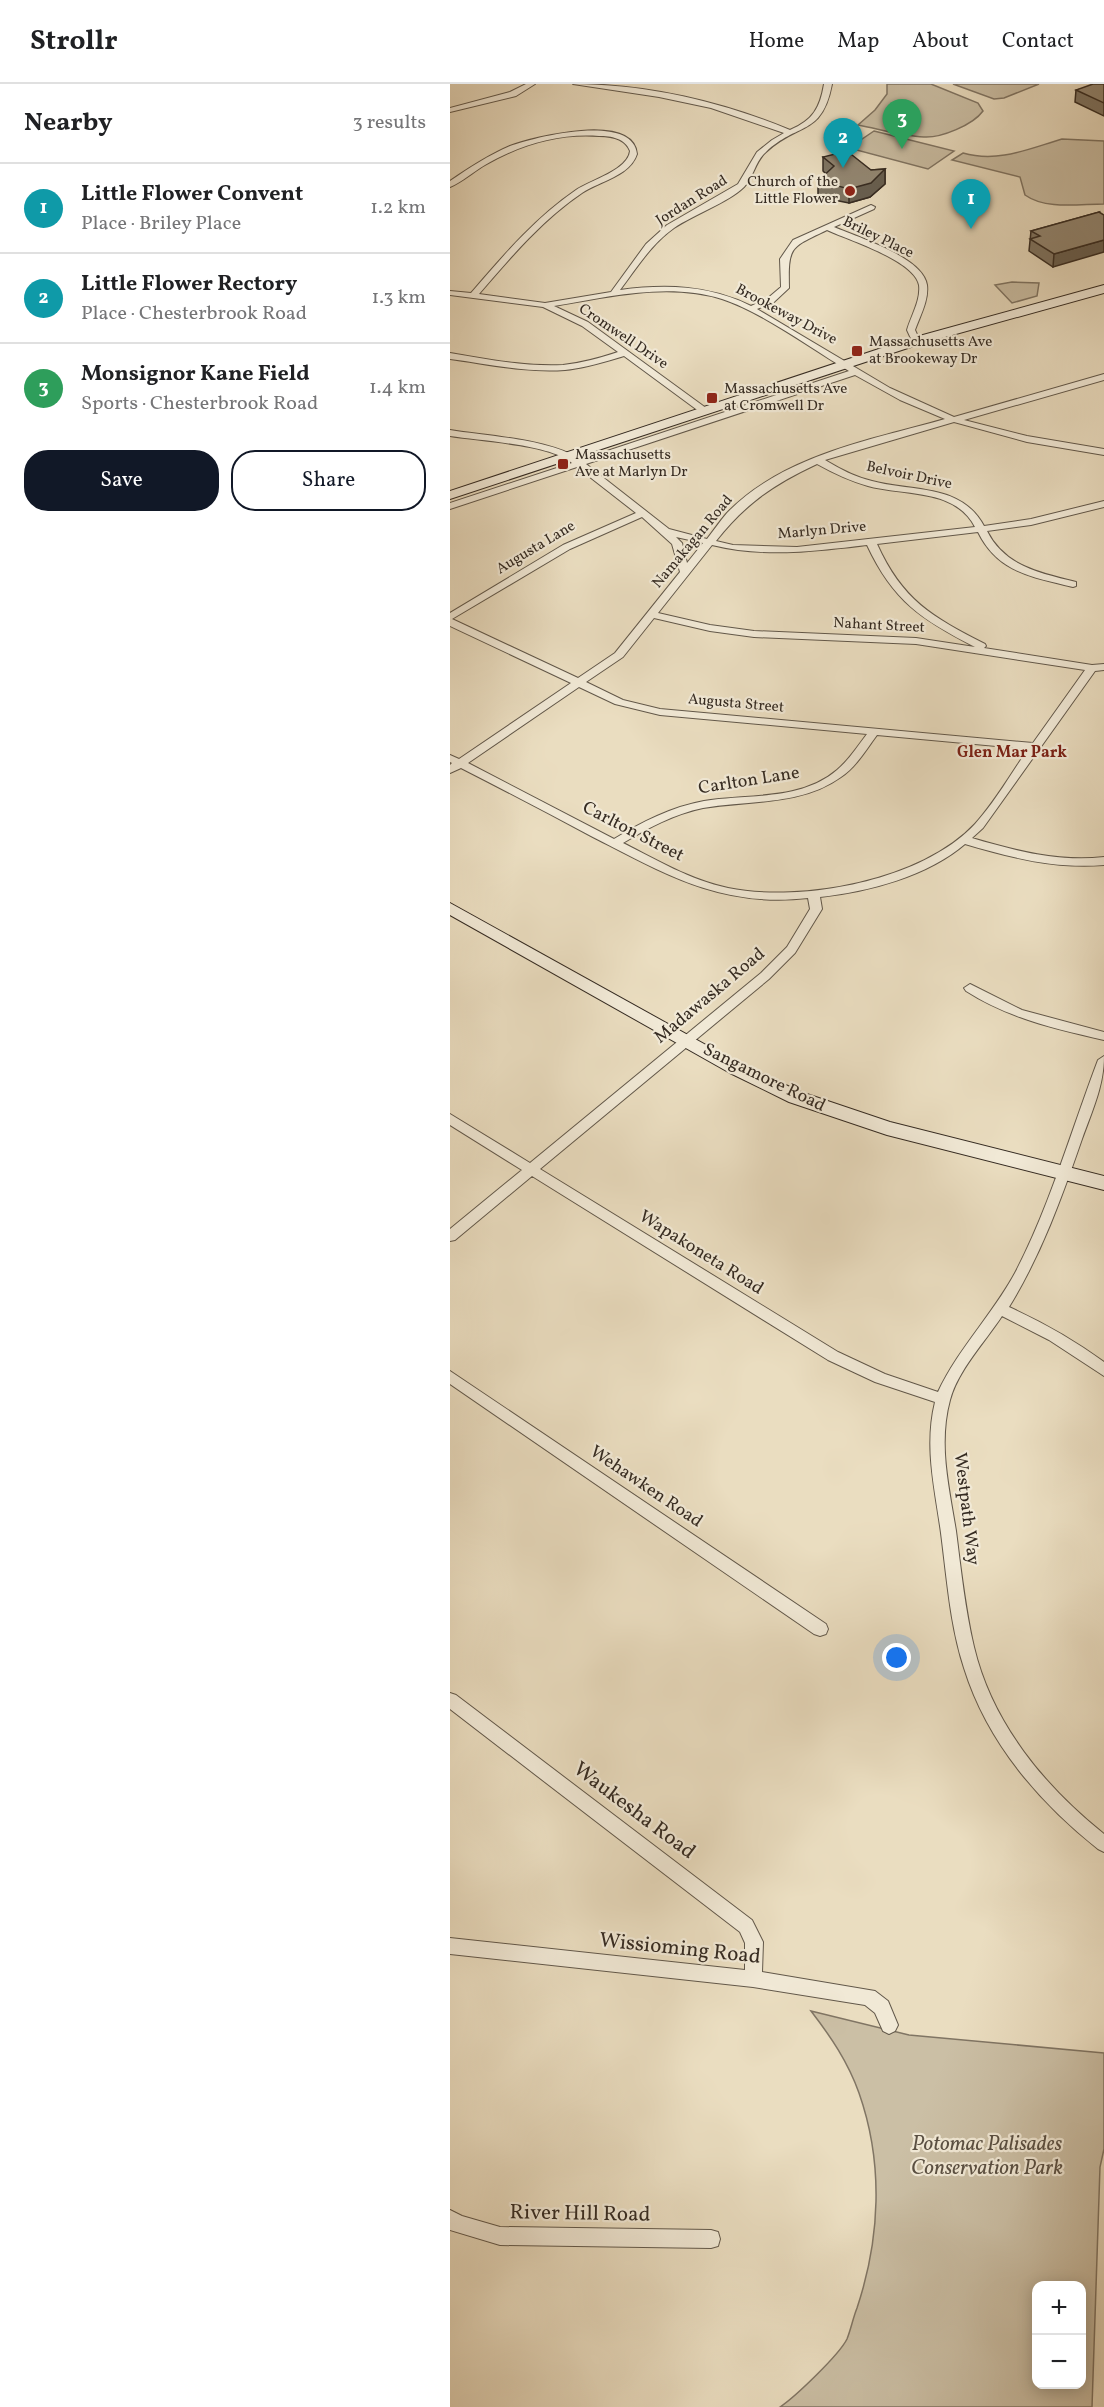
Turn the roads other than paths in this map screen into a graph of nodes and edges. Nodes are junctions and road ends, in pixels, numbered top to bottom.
1 (531, 84) edge
2 (577, 84) edge
3 (828, 84) edge
4 (450, 110) edge
5 (791, 133) junction
6 (450, 185) edge
7 (871, 207) dead end
8 (826, 227) junction
9 (1104, 289) edge
10 (450, 293) edge
11 (613, 294) junction
12 (473, 296) junction
13 (545, 305) junction
14 (751, 309) junction
15 (916, 341) junction
16 (626, 353) junction
17 (450, 356) edge
18 (846, 364) junction
19 (858, 371) junction
20 (1104, 377) edge
21 (702, 410) junction
22 (952, 420) junction
23 (450, 433) edge
24 (1104, 452) edge
25 (573, 460) junction
26 (817, 460) junction
27 (450, 495) edge
28 (1104, 504) edge
29 (450, 506) edge
30 (641, 514) junction
31 (981, 529) junction
32 (666, 531) junction
33 (709, 542) junction
34 (871, 542) junction
35 (686, 572) junction
36 (1073, 584) dead end
37 (652, 615) junction
38 (450, 617) edge
39 (450, 622) edge
40 (937, 623) junction
41 (916, 641) junction
42 (991, 651) junction
43 (1098, 668) edge
44 (579, 684) junction
45 (874, 732) junction
46 (1037, 747) junction
47 (453, 763) edge
48 (966, 840) junction
49 (615, 843) junction
50 (1104, 861) edge
51 (813, 893) junction
52 (450, 908) edge
53 (970, 988) dead end
54 (1104, 1036) edge
55 (686, 1040) junction
56 (1104, 1060) edge
57 (450, 1119) edge
58 (530, 1169) junction
59 (1062, 1172) junction
60 (1104, 1183) edge
61 (450, 1236) edge
62 (999, 1310) junction
63 (1104, 1370) edge
64 (450, 1377) edge
65 (943, 1399) junction
66 (820, 1629) dead end
67 (450, 1700) edge
68 (1104, 1844) edge
69 (450, 1947) edge
70 (753, 1979) junction
71 (889, 2025) dead end
72 (450, 2219) edge
73 (711, 2239) dead end

1 - 4 street
2 - 5 street
3 - 5 street, Jordan Road
5 - 11 street, Jordan Road
6 - 12 street
7 - 8 street
8 - 14 street
8 - 15 street, Briley Place
9 - 15 main road
10 - 12 street, Cromwell Drive
11 - 13 street, Brookeway Drive
11 - 14 street, Brookeway Drive
12 - 13 street, Cromwell Drive
13 - 16 street, Cromwell Drive
14 - 18 street, Brookeway Drive
15 - 18 main road
16 - 17 street
16 - 21 street, Cromwell Drive
18 - 19 street, Brookeway Drive
18 - 21 main road
19 - 22 street, Brookeway Drive
19 - 25 street
20 - 22 street, Namakagan Road
21 - 25 main road
22 - 24 street, Brookeway Drive
22 - 26 street, Namakagan Road
23 - 25 street
25 - 27 main road
25 - 29 street
25 - 30 street, Marlyn Drive
26 - 31 street, Belvoir Drive
26 - 33 street, Namakagan Road
28 - 31 street, Marlyn Drive
30 - 32 street, Marlyn Drive
30 - 38 street, Augusta Lane
31 - 34 street, Marlyn Drive
31 - 36 street, Belvoir Drive
32 - 33 street, Marlyn Drive
32 - 35 street
33 - 34 street, Marlyn Drive
33 - 35 street, Namakagan Road
34 - 40 street
35 - 37 street, Namakagan Road
37 - 41 street, Nahant Street
37 - 44 street, Namakagan Road
39 - 44 street, Augusta Street
40 - 41 street
40 - 42 street
41 - 42 street, Nahant Street
42 - 43 street, Nahant Street
43 - 46 street
44 - 45 street, Augusta Street
44 - 47 street, Namakagan Road
45 - 46 street, Augusta Street
45 - 49 street, Carlton Lane
46 - 48 street
47 - 49 street, Carlton Street
48 - 50 street
48 - 51 street
49 - 51 street, Carlton Street
51 - 55 street, Madawaska Road
52 - 55 main road, Sangamore Road
53 - 54 street
55 - 58 street, Madawaska Road
55 - 59 main road, Sangamore Road
56 - 59 street, Westpath Way
57 - 58 street, Wapakoneta Road
58 - 61 street, Madawaska Road
58 - 65 street, Wapakoneta Road
59 - 60 main road, Sangamore Road
59 - 62 street, Westpath Way
62 - 63 street
62 - 65 street, Westpath Way
64 - 66 street, Wehawken Road
65 - 68 street, Westpath Way
67 - 70 street, Waukesha Road
69 - 70 street, Wissioming Road
70 - 71 street, Wissioming Road
72 - 73 street, River Hill Road

